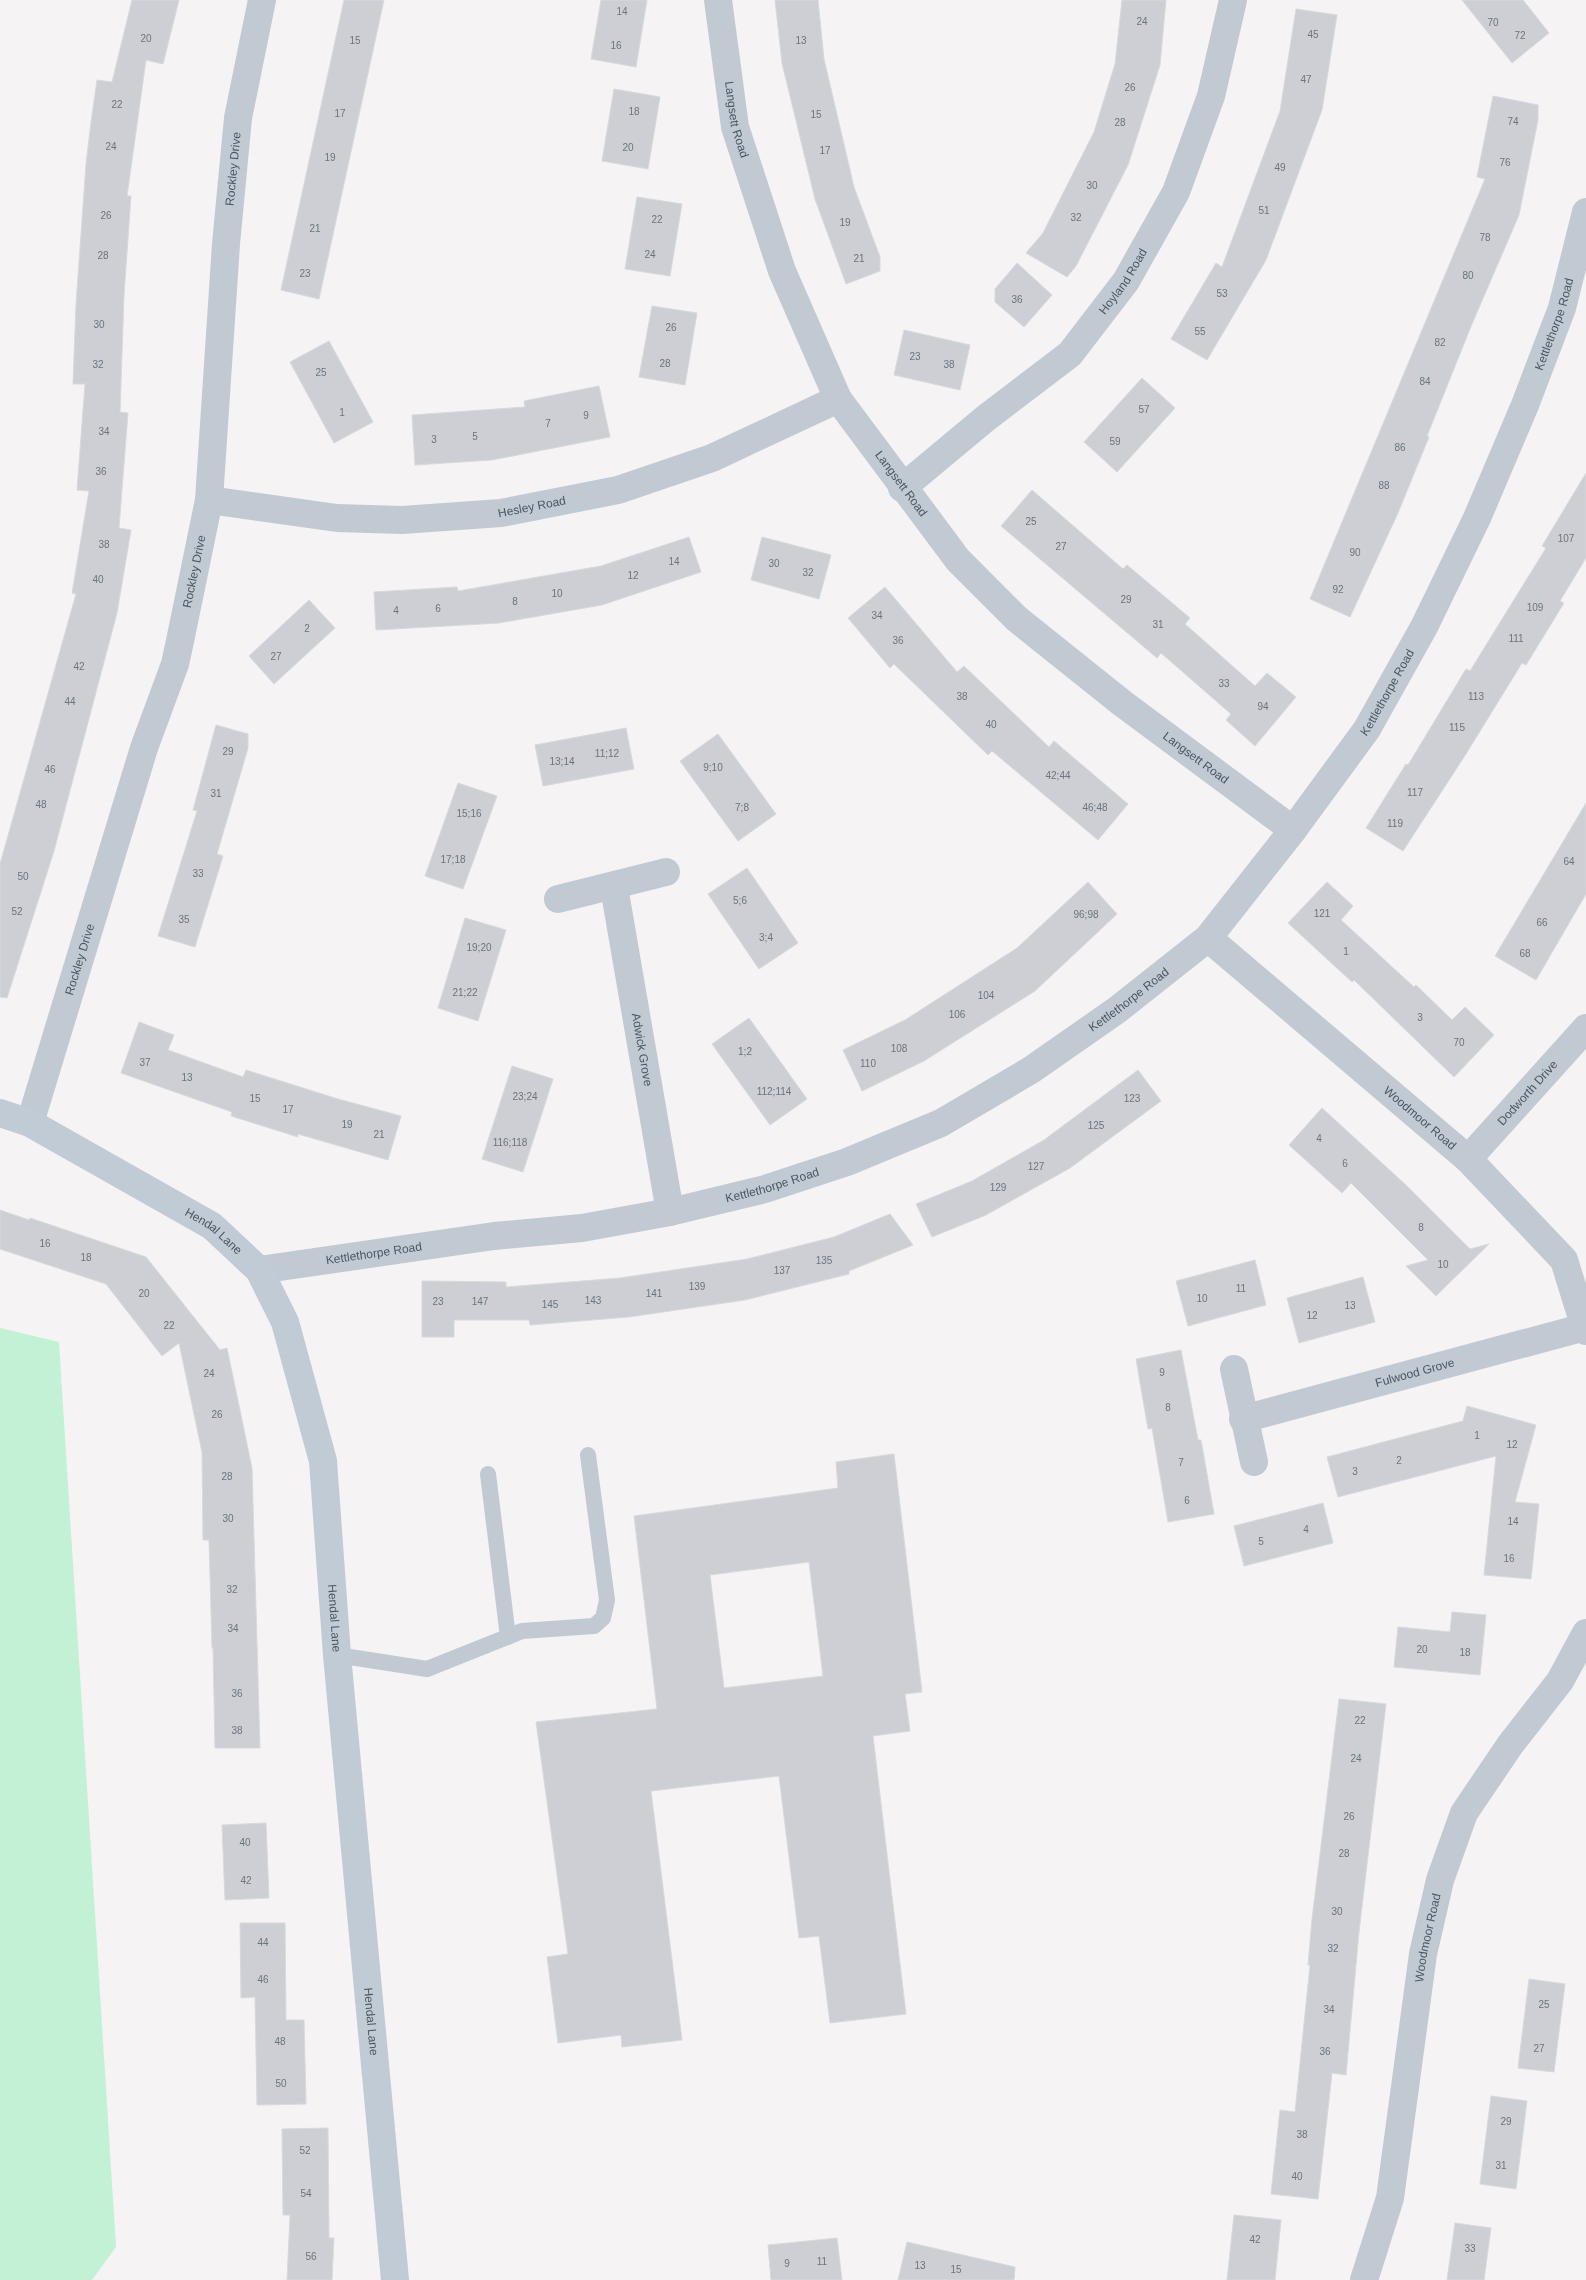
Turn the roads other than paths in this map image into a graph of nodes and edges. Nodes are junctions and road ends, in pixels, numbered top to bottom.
1 (262, 0) edge
2 (718, 0) edge
3 (1233, 0) edge
4 (1586, 212) edge
5 (838, 399) junction
6 (902, 488) junction
7 (209, 500) junction
8 (1293, 830) junction
9 (666, 872) dead end
10 (614, 887) junction
11 (558, 899) dead end
12 (1208, 938) junction
13 (1586, 1028) edge
14 (0, 1113) edge
15 (30, 1123) junction
16 (1468, 1159) junction
17 (670, 1212) junction
18 (259, 1270) junction
19 (1585, 1329) edge
20 (1234, 1369) dead end
21 (1244, 1419) junction
22 (588, 1454) dead end
23 (1254, 1462) dead end
24 (488, 1474) dead end
25 (1586, 1633) edge
26 (508, 1637) junction
27 (337, 1655) junction
28 (395, 2280) edge
29 (1364, 2280) edge

1 - 7 street, Rockley Drive
2 - 5 street, Langsett Road
3 - 6 street, Hoyland Road
4 - 8 street, Kettlethorpe Road
5 - 6 street, Langsett Road
5 - 7 street, Hesley Road
6 - 8 street, Langsett Road
7 - 15 street, Rockley Drive
8 - 12 street, Kettlethorpe Road
9 - 10 street
10 - 11 street
10 - 17 street, Adwick Grove
12 - 16 street, Woodmoor Road
12 - 17 street, Kettlethorpe Road
13 - 16 street, Dodworth Drive
14 - 15 street, Hendal Lane
15 - 18 street, Hendal Lane
16 - 19 street, Woodmoor Road
17 - 18 street, Kettlethorpe Road
18 - 27 street, Hendal Lane
19 - 21 street, Fulwood Grove
20 - 21 street
21 - 23 street
22 - 26 lane
24 - 26 lane
25 - 29 street, Woodmoor Road
26 - 27 lane
27 - 28 street, Hendal Lane

